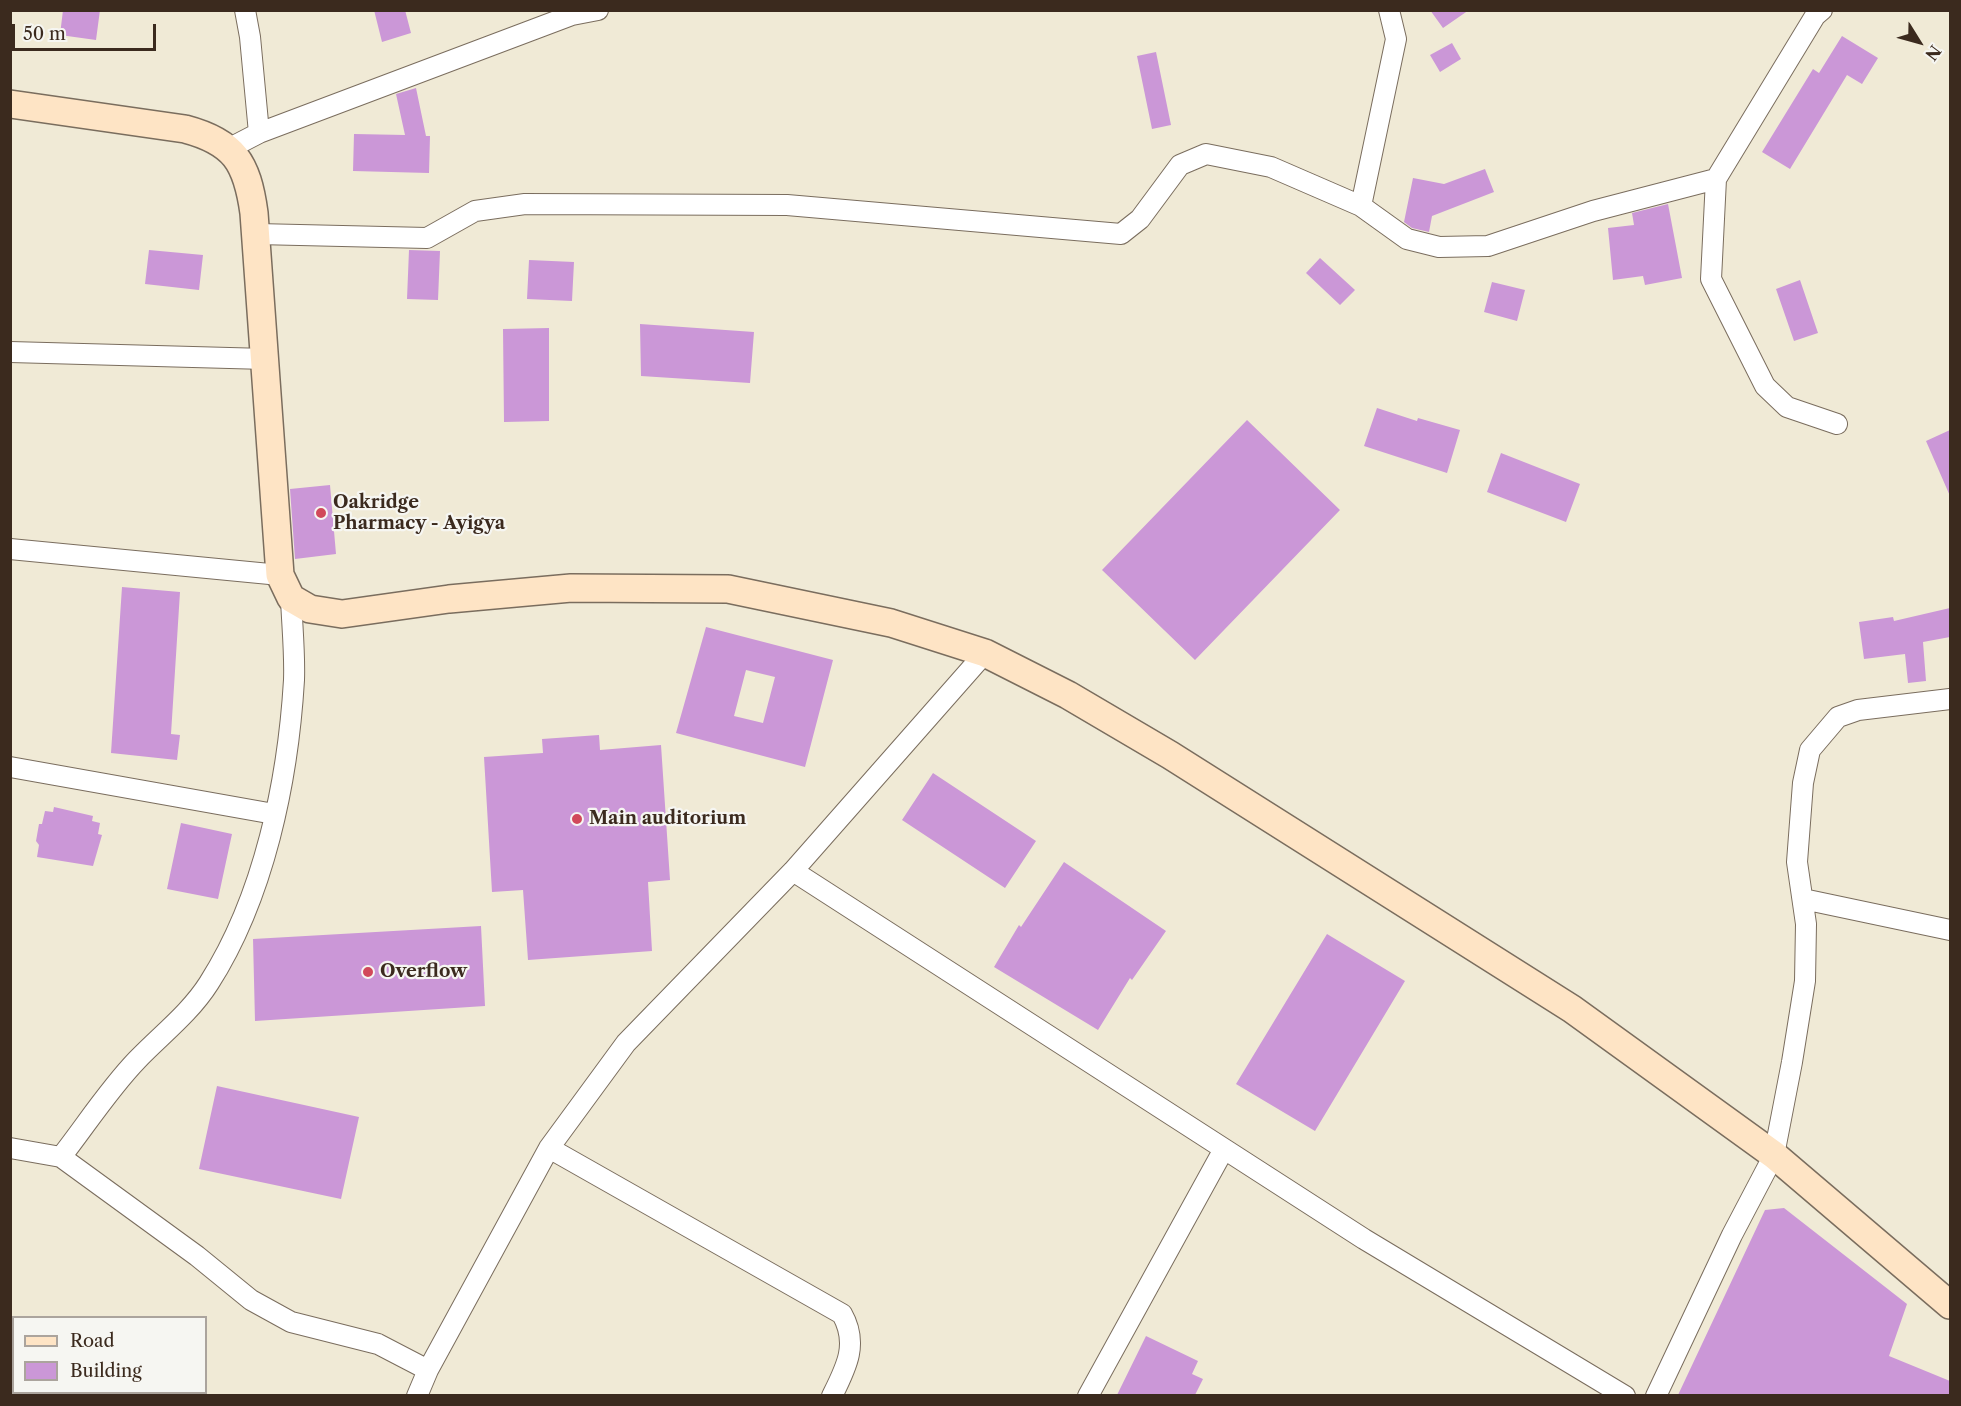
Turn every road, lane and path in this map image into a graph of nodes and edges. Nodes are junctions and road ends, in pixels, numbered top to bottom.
1 (245, 10) edge
2 (598, 10) edge
3 (1389, 10) edge
4 (1816, 12) edge
5 (572, 13) edge
6 (10, 104) edge
7 (259, 133) junction
8 (231, 148) junction
9 (1716, 179) junction
10 (1361, 206) junction
11 (257, 234) junction
12 (10, 352) edge
13 (266, 359) junction
14 (1837, 424) dead end
15 (10, 549) edge
16 (286, 586) junction
17 (985, 653) junction
18 (1950, 699) edge
19 (10, 767) edge
20 (274, 814) junction
21 (793, 871) junction
22 (1803, 899) junction
23 (1950, 930) edge
24 (10, 1148) edge
25 (549, 1148) junction
26 (1224, 1149) junction
27 (1774, 1155) junction
28 (62, 1157) junction
29 (1950, 1305) edge
30 (428, 1370) junction
31 (417, 1395) edge
32 (832, 1395) edge
33 (1088, 1395) edge
34 (1625, 1395) edge
35 (1656, 1395) edge

1 - 7 street
2 - 5 street
3 - 10 street
4 - 9 street
5 - 7 street
6 - 8 street
7 - 8 street
8 - 11 street
9 - 10 street
9 - 14 street
10 - 11 street
11 - 13 street
12 - 13 street
13 - 16 street
15 - 16 street
16 - 17 street
16 - 20 street
17 - 21 street
17 - 27 street
18 - 22 street
19 - 20 street
20 - 28 street
21 - 25 street
21 - 26 street
22 - 23 street
22 - 27 street
24 - 28 street
25 - 30 street
25 - 32 street
26 - 33 street
26 - 34 street
27 - 29 street
27 - 35 street
28 - 30 street
30 - 31 street

